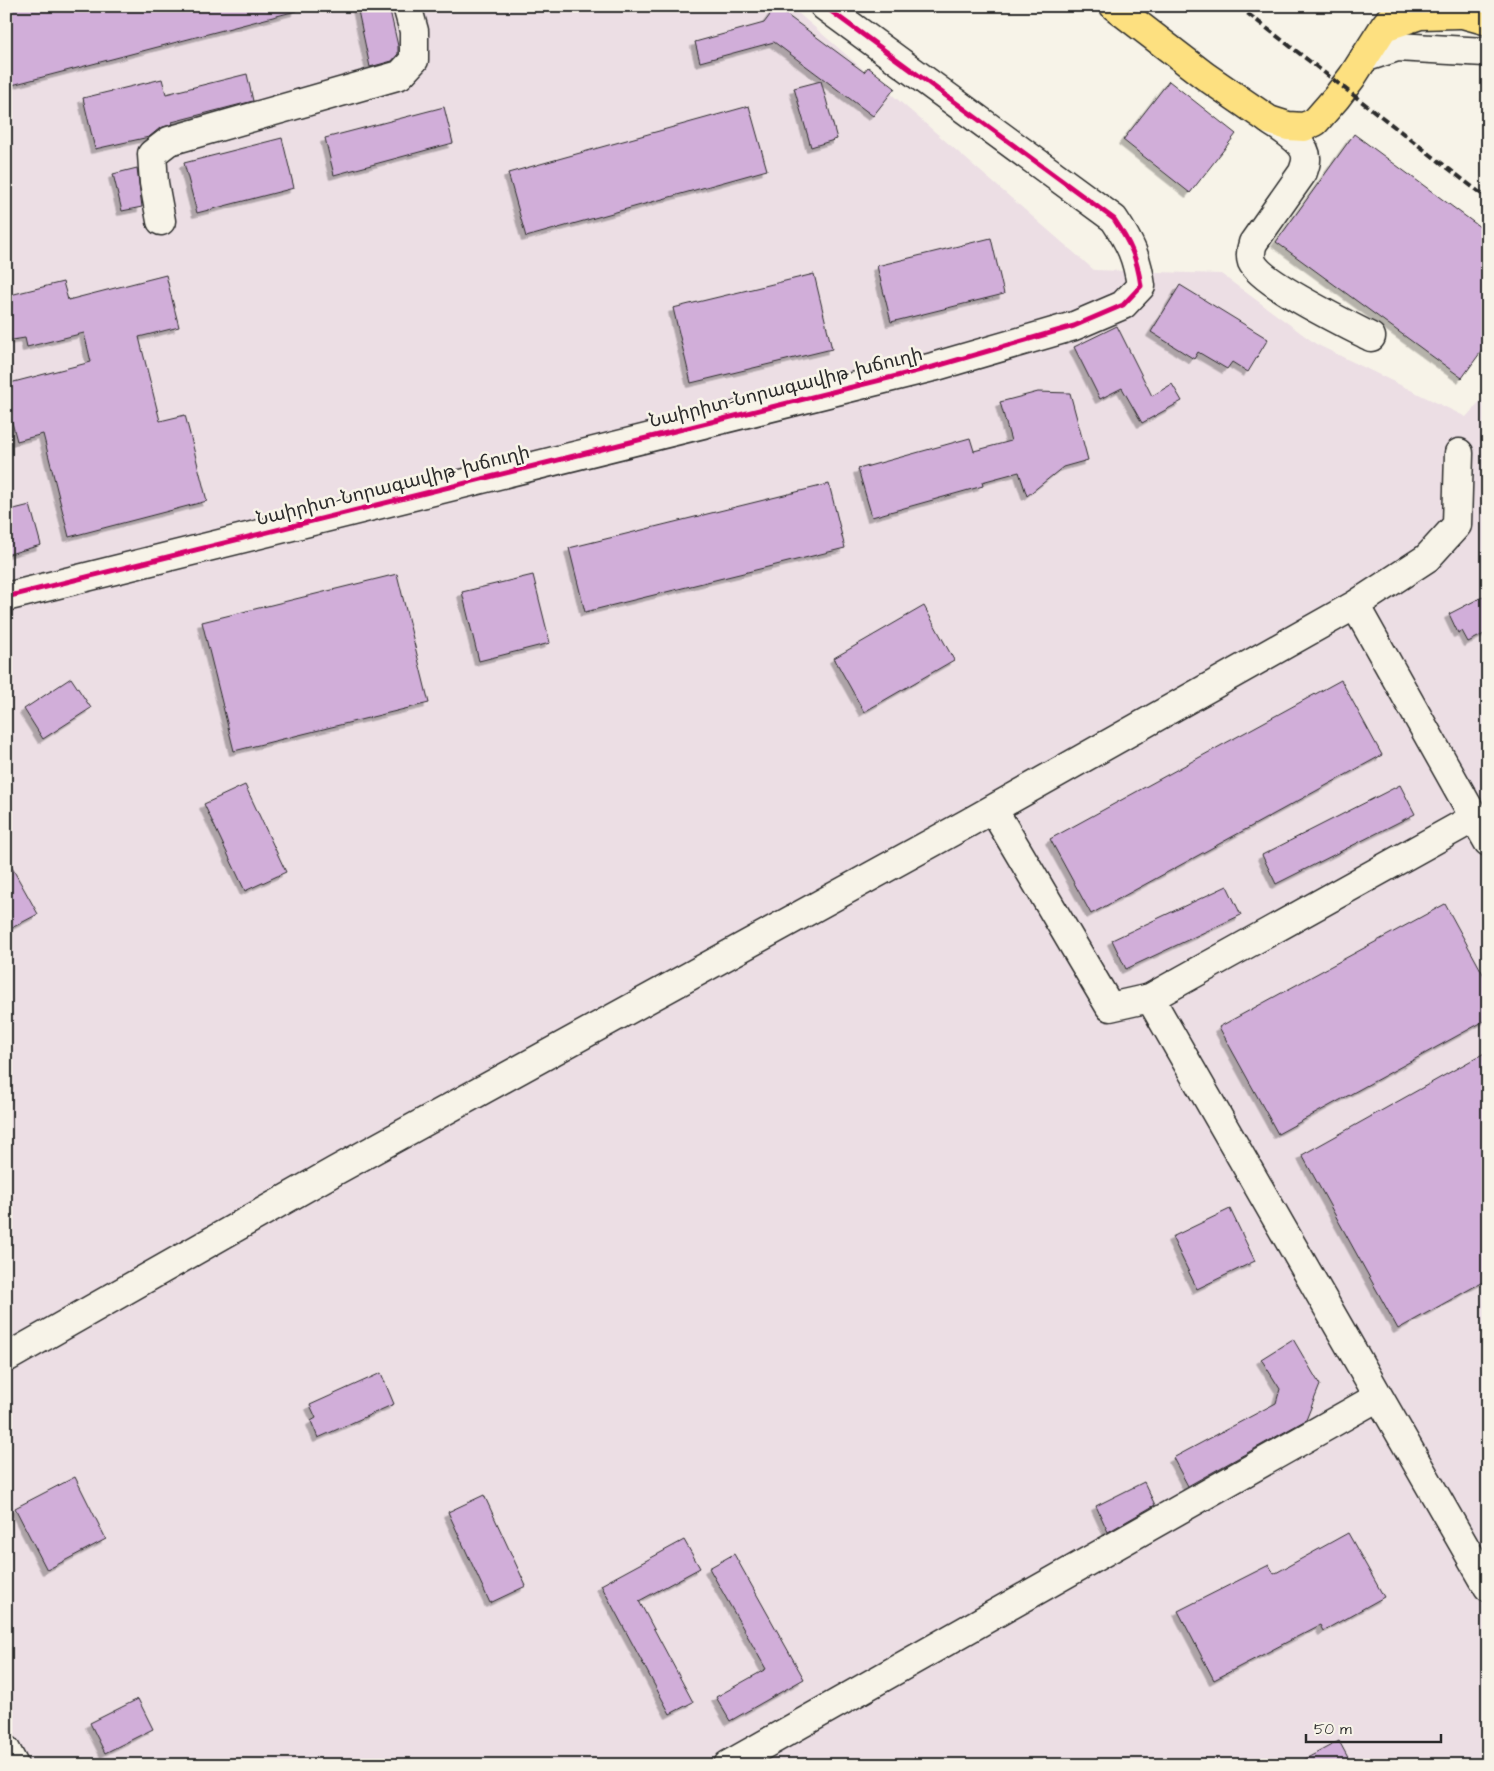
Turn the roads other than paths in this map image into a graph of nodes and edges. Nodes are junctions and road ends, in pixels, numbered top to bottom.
1 (407, 6) edge
2 (824, 6) edge
3 (1114, 6) edge
4 (1400, 6) edge
5 (1447, 10) edge
6 (1381, 17) edge
7 (1488, 21) edge
8 (1485, 52) dead end
9 (1364, 58) junction
10 (1269, 120) junction
11 (162, 221) dead end
12 (1371, 337) dead end
13 (1459, 453) dead end
14 (6, 598) edge
15 (1355, 606) junction
16 (993, 809) junction
17 (1474, 818) junction
18 (1488, 842) edge
19 (1150, 998) junction
20 (6, 1358) edge
21 (1378, 1397) junction
22 (1488, 1587) edge
23 (6, 1750) edge
24 (14, 1765) edge
25 (728, 1765) edge

1 - 11 street
2 - 14 street, Նաիրիտ-Նորագավիթ խճուղի
3 - 10 main road
4 - 6 main road
5 - 6 main road
5 - 7 main road
6 - 9 main road
8 - 9 street
9 - 10 main road
10 - 12 street
13 - 15 street
15 - 16 street
15 - 17 street
16 - 19 street
16 - 20 street
17 - 18 street
17 - 19 street
19 - 21 street
21 - 22 street
21 - 25 street
23 - 24 street

